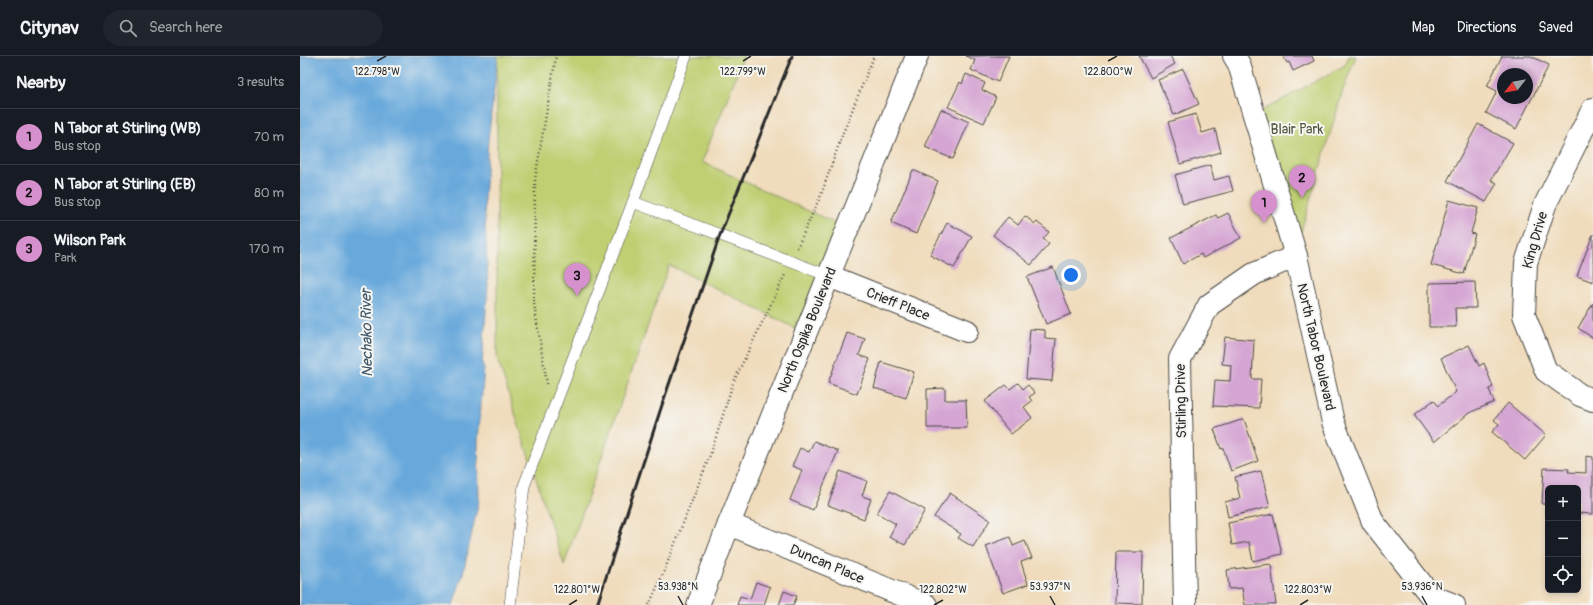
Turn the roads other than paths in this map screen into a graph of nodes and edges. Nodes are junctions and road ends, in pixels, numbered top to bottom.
1 (686, 56) edge
2 (917, 56) edge
3 (1234, 56) edge
4 (1593, 109) edge
5 (633, 202) junction
6 (1296, 256) junction
7 (829, 276) junction
8 (967, 331) dead end
9 (1593, 400) edge
10 (729, 524) junction
11 (510, 605) edge
12 (698, 605) edge
13 (926, 605) edge
14 (1185, 605) edge
15 (1454, 605) edge

1 - 5 lane
2 - 7 street, North Ospika Boulevard
3 - 6 street, North Tabor Boulevard
4 - 9 street, King Drive
5 - 7 lane
5 - 11 lane
6 - 14 street, Stirling Drive
6 - 15 street, North Tabor Boulevard
7 - 8 street, Crieff Place
7 - 10 street, North Ospika Boulevard
10 - 12 street, North Ospika Boulevard
10 - 13 street, Duncan Place

